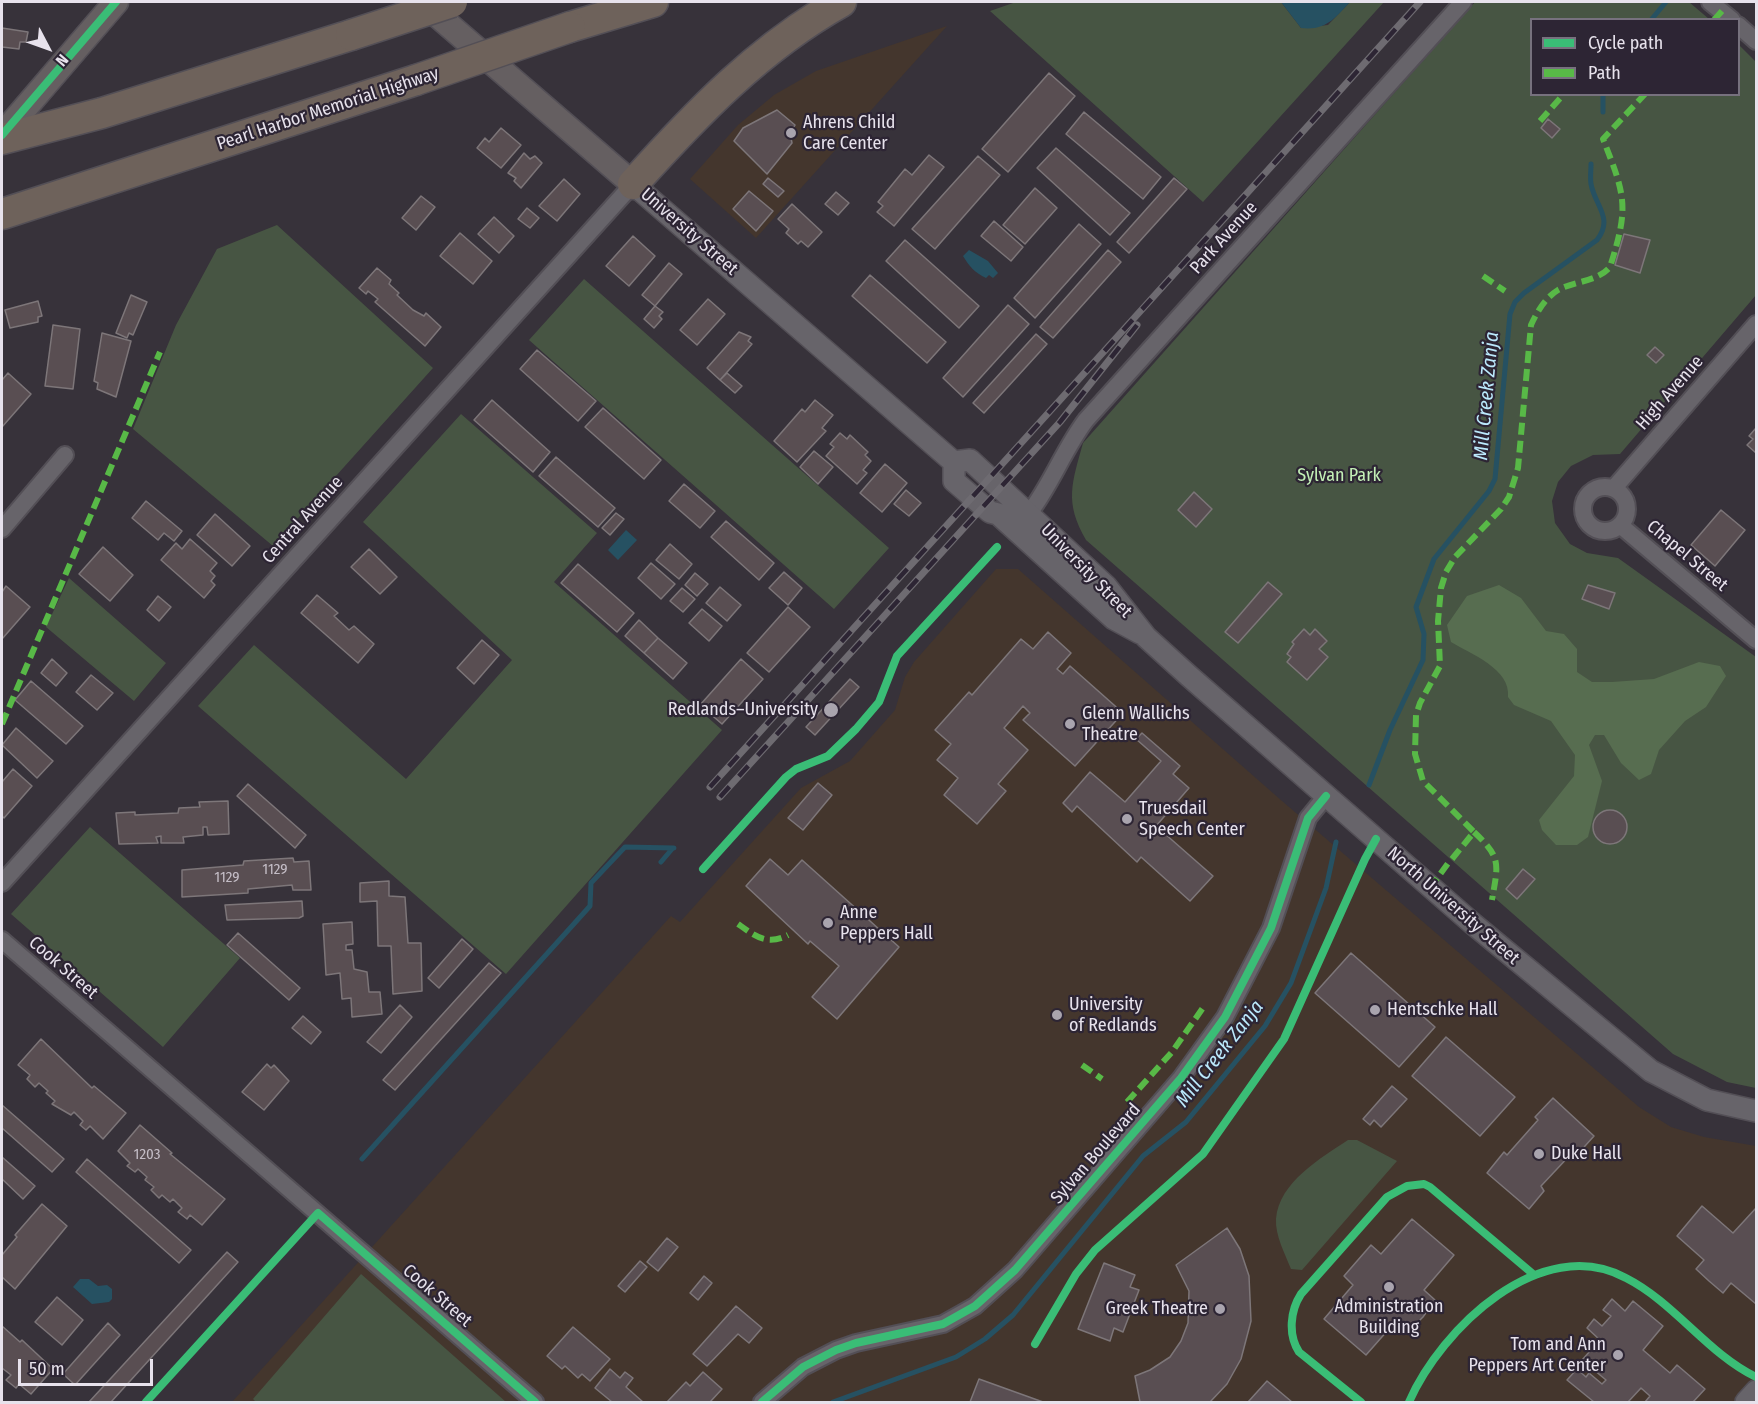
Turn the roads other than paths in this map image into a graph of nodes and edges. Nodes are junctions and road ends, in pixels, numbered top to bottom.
1 (116, 2) edge
2 (422, 2) edge
3 (452, 2) edge
4 (653, 2) edge
5 (841, 2) edge
6 (1462, 2) edge
7 (1713, 2) edge
8 (1730, 18) edge
9 (1740, 27) edge
10 (1756, 41) edge
11 (2, 137) edge
12 (633, 184) junction
13 (9, 212) edge
14 (1756, 324) edge
15 (65, 455) dead end
16 (954, 462) junction
17 (1614, 488) junction
18 (1030, 512) junction
19 (1620, 525) junction
20 (2, 529) edge
21 (1146, 637) junction
22 (1756, 640) edge
23 (1326, 796) junction
24 (2, 883) edge
25 (2, 940) edge
26 (1756, 1112) edge
27 (1756, 1391) edge
28 (535, 1402) edge
29 (762, 1402) edge
30 (1746, 1402) edge

1 - 11 main road
2 - 12 main road, University Street
3 - 11 highway, bridge
4 - 13 highway, Pearl Harbor Memorial Highway, bridge
5 - 12 highway
6 - 18 street, Park Avenue
7 - 8 street
9 - 10 street
12 - 16 street, University Street
12 - 24 street, Central Avenue
14 - 17 street, High Avenue
15 - 20 street
16 - 18 street, University Street
16 - 21 street, University Street
17 - 19 street
17 - 19 street
18 - 21 street, University Street
19 - 22 street, Chapel Street
21 - 23 street, North University Street
23 - 26 street, North University Street
23 - 29 street, Sylvan Boulevard
25 - 28 street, Cook Street
27 - 30 street

